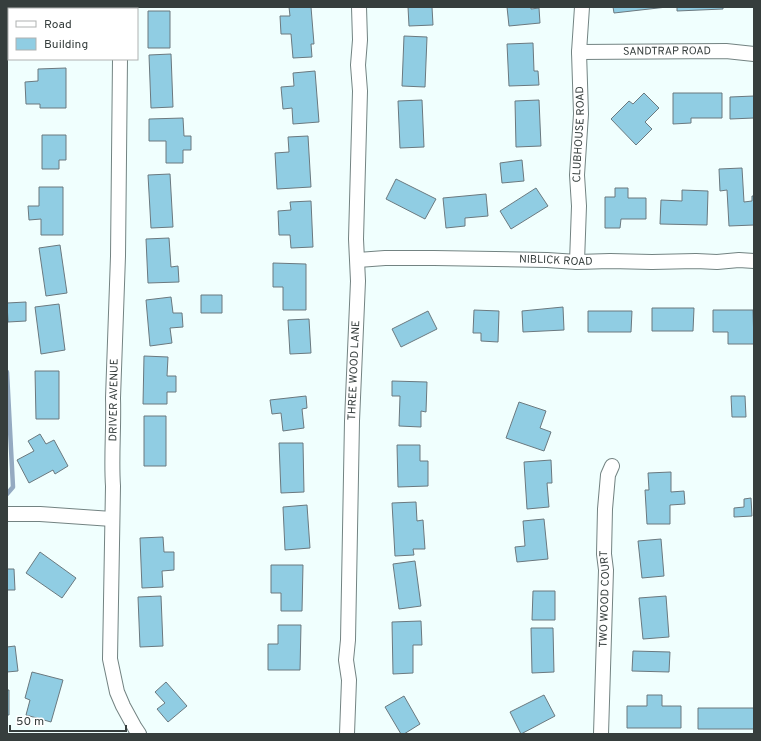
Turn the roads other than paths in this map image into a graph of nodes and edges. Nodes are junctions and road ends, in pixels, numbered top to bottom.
1 (359, 7) edge
2 (582, 7) edge
3 (579, 52) junction
4 (754, 54) edge
5 (120, 60) edge
6 (358, 260) junction
7 (754, 261) edge
8 (577, 262) junction
9 (612, 466) dead end
10 (7, 514) edge
11 (112, 519) junction
12 (133, 732) edge
13 (347, 734) edge
14 (601, 734) edge

1 - 6 street, THREE WOOD LANE
2 - 3 street, CLUBHOUSE ROAD
3 - 4 street, SANDTRAP ROAD
3 - 8 street, CLUBHOUSE ROAD
5 - 11 street, DRIVER AVENUE
6 - 8 street, NIBLICK ROAD
6 - 13 street, THREE WOOD LANE
7 - 8 street, NIBLICK ROAD
9 - 14 street, TWO WOOD COURT
10 - 11 street
11 - 12 street, DRIVER AVENUE

